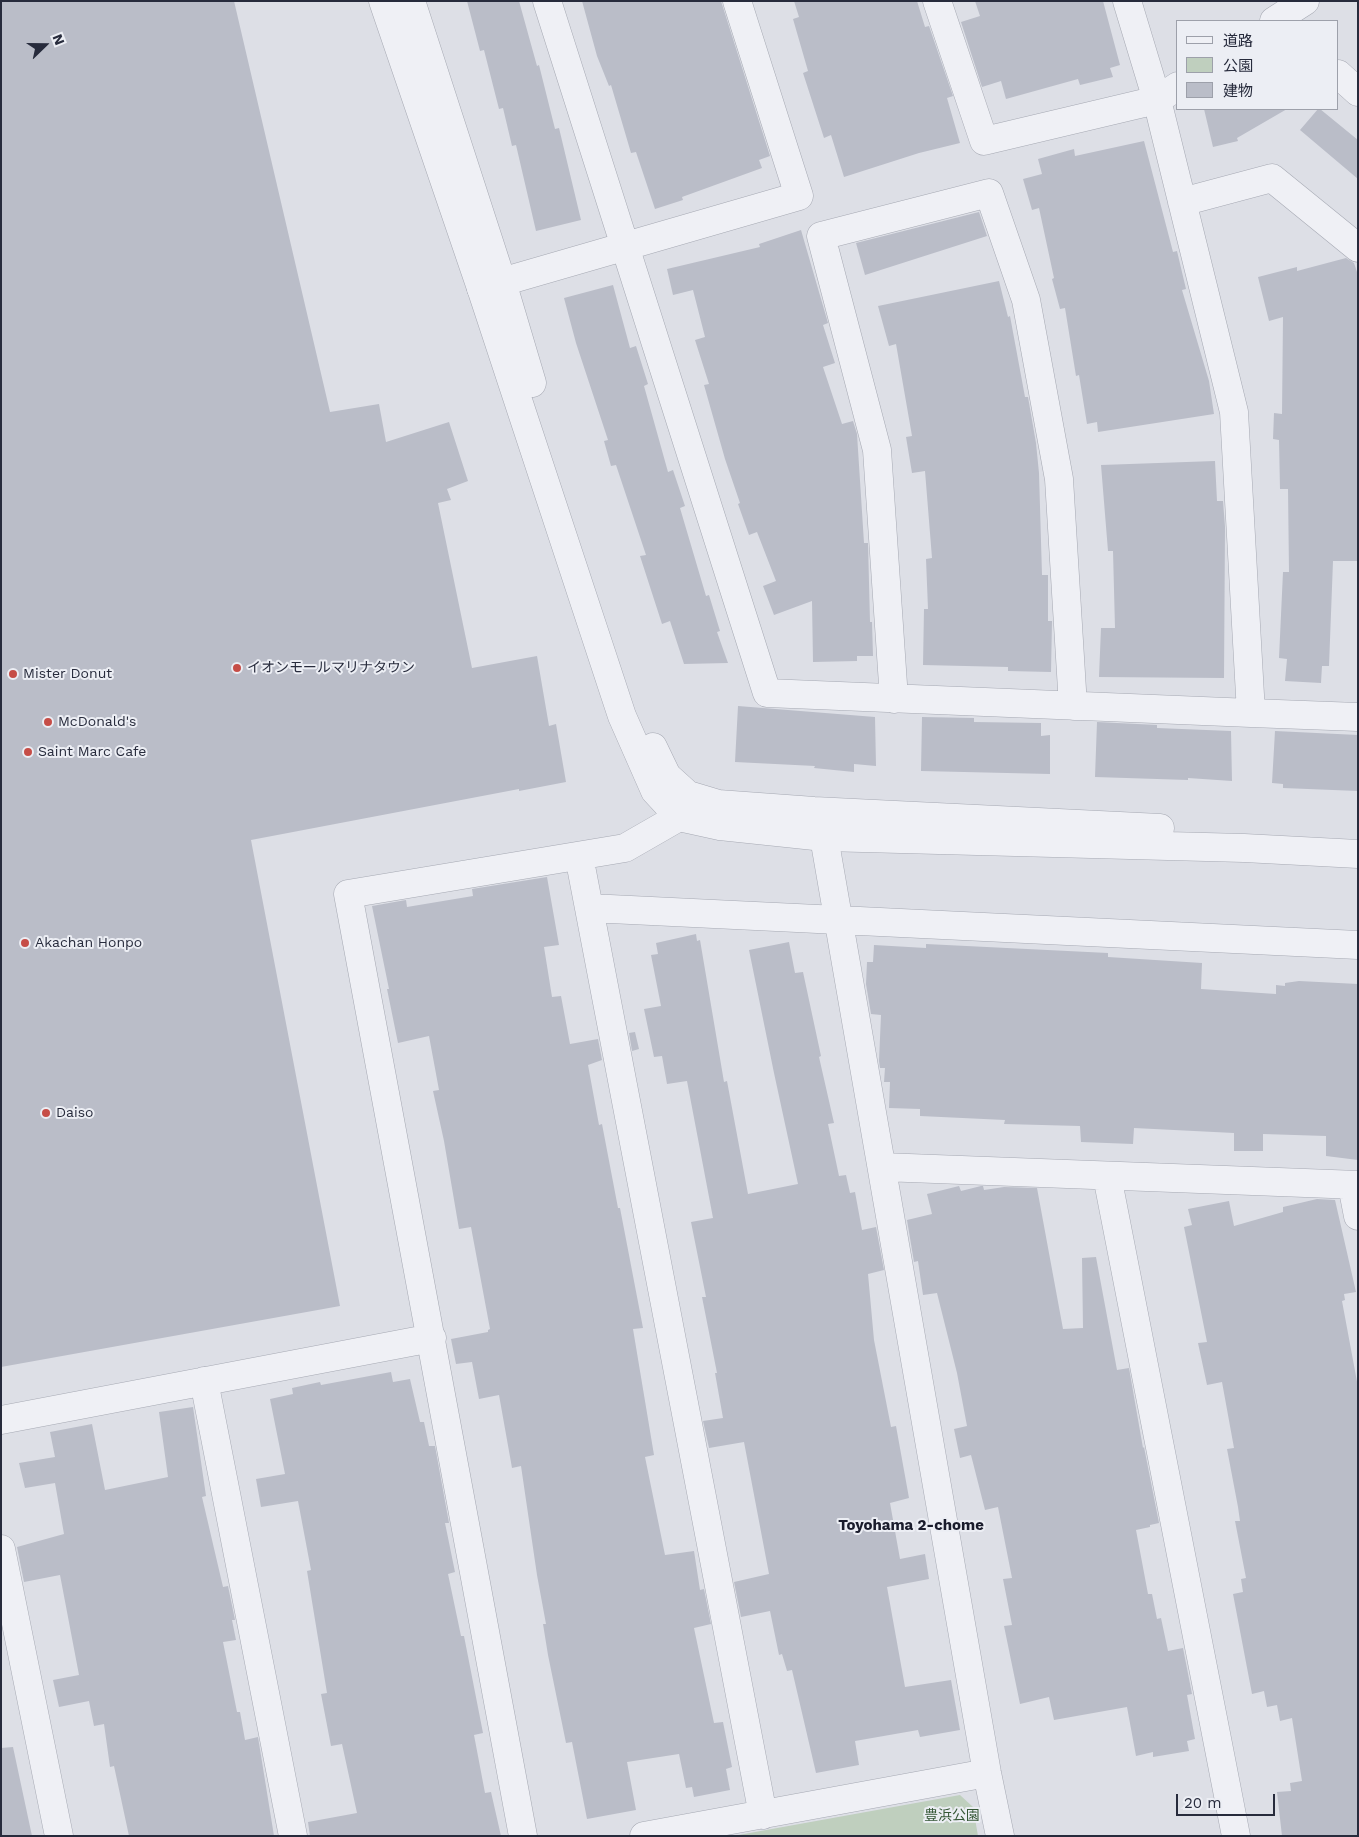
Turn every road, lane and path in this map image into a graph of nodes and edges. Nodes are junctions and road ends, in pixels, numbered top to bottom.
1 (383, 1) edge
2 (411, 1) edge
3 (547, 1) edge
4 (737, 1) edge
5 (936, 1) edge
6 (1127, 1) edge
7 (1339, 75) edge
8 (1358, 92) edge
9 (1168, 93) edge
10 (1182, 202) junction
11 (625, 246) junction
12 (1358, 248) edge
13 (491, 285) junction
14 (894, 699) junction
15 (1073, 706) junction
16 (1251, 713) junction
17 (1358, 717) edge
18 (678, 817) junction
19 (824, 837) junction
20 (1358, 837) edge
21 (1358, 854) edge
22 (579, 856) junction
23 (589, 908) junction
24 (838, 920) junction
25 (1358, 945) edge
26 (882, 1167) junction
27 (1107, 1176) junction
28 (1355, 1185) edge
29 (1358, 1216) edge
30 (432, 1338) junction
31 (204, 1381) junction
32 (1, 1420) edge
33 (1, 1549) edge
34 (987, 1773) junction
35 (762, 1816) junction
36 (59, 1836) edge
37 (293, 1836) edge
38 (524, 1836) edge
39 (644, 1836) edge
40 (1000, 1836) edge
41 (1236, 1836) edge

1 - 13 street
2 - 13 street
3 - 11 street
4 - 11 street
5 - 9 street
6 - 9 street
7 - 8 street
9 - 10 street
10 - 12 street
10 - 16 street
11 - 13 street
11 - 14 street
13 - 18 street
13 - 20 street
14 - 15 street
14 - 15 street
15 - 16 street
16 - 17 street
18 - 19 street
18 - 22 street
19 - 21 street
19 - 24 street
22 - 23 street
22 - 30 street
23 - 24 street
23 - 35 street
24 - 25 street
24 - 26 street
26 - 27 street
26 - 34 street
27 - 28 street
27 - 41 street
28 - 29 street
30 - 31 street
30 - 38 street
31 - 32 street
31 - 37 street
33 - 36 street
34 - 35 street
34 - 40 street
35 - 39 street

